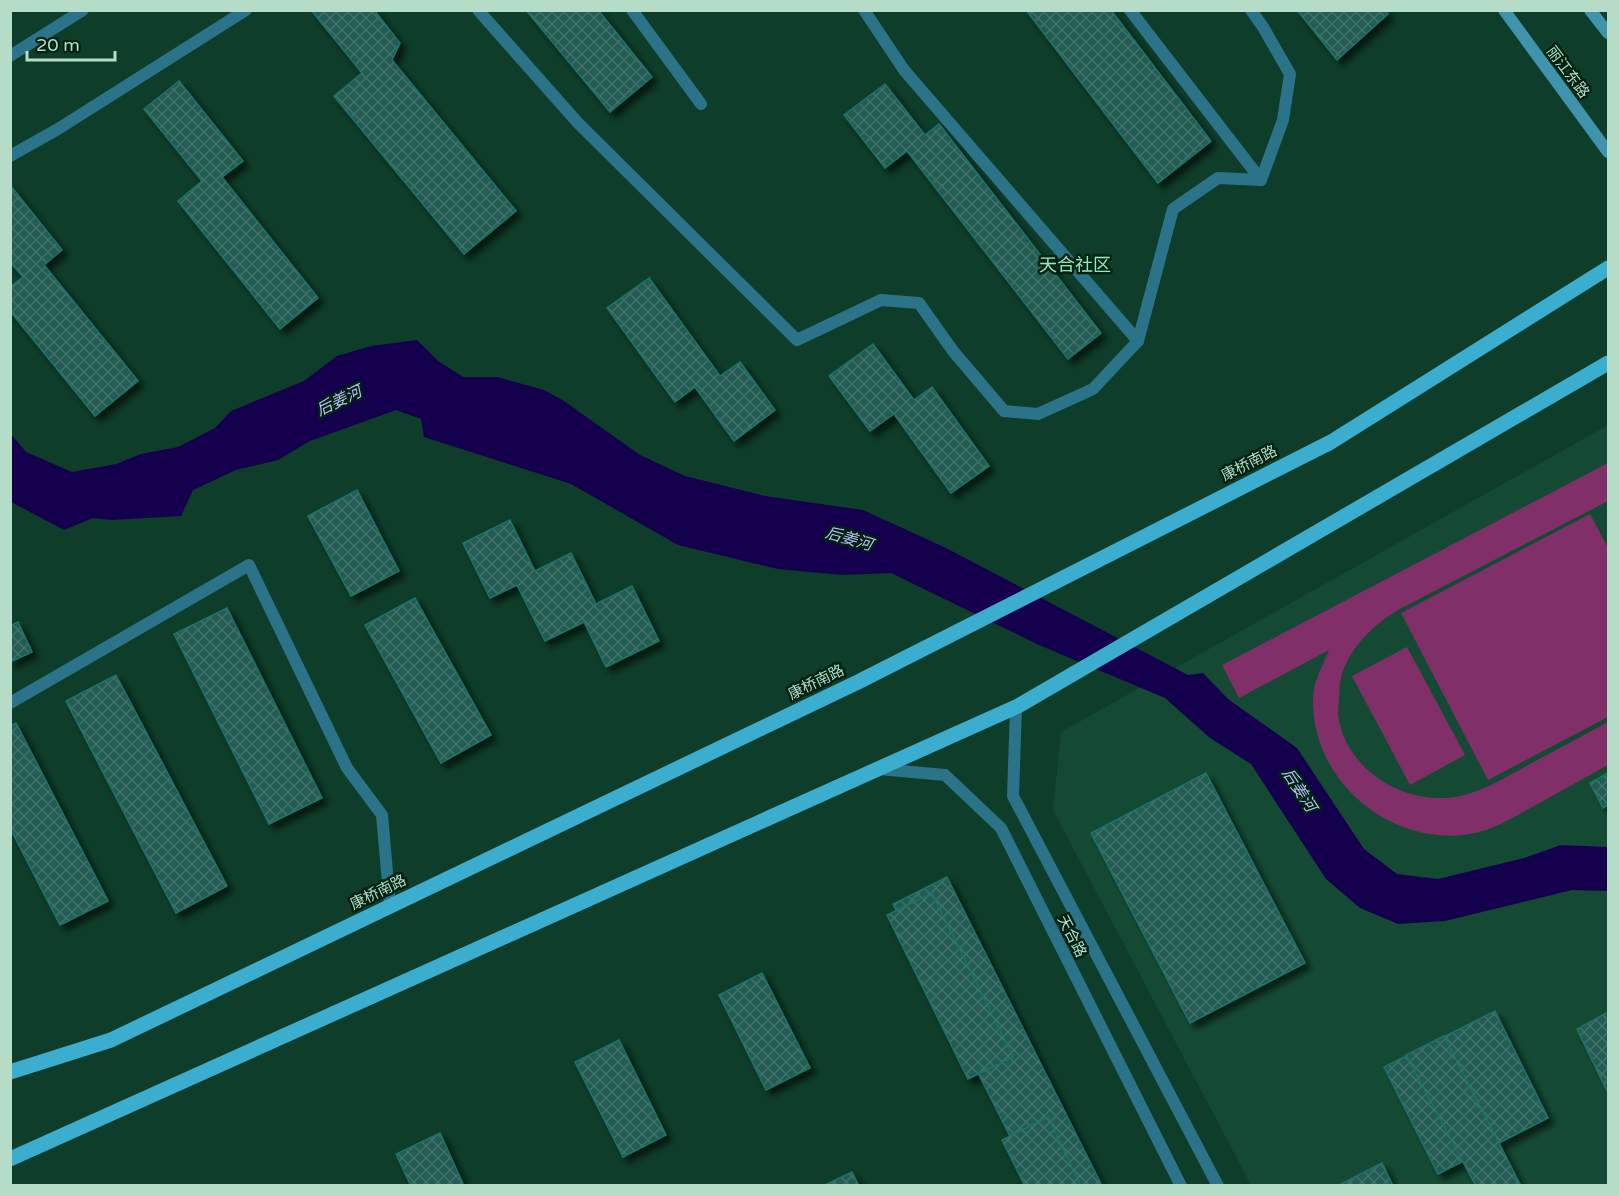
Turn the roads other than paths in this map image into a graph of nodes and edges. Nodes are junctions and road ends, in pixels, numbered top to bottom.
1 (83, 10) edge
2 (246, 10) edge
3 (478, 10) edge
4 (632, 10) edge
5 (864, 10) edge
6 (1130, 10) edge
7 (1251, 10) edge
8 (1504, 10) edge
9 (1590, 10) edge
10 (1608, 33) edge
11 (10, 56) edge
12 (701, 104) dead end
13 (1608, 152) edge
14 (10, 156) edge
15 (1261, 180) junction
16 (1608, 268) edge
17 (1138, 340) junction
18 (1608, 363) edge
19 (10, 703) edge
20 (1017, 706) junction
21 (879, 769) junction
22 (390, 906) junction
23 (10, 1072) edge
24 (10, 1159) edge
25 (1181, 1185) edge
26 (1218, 1185) edge

1 - 11 street
2 - 14 street
3 - 17 street
4 - 12 street
5 - 17 street
6 - 15 street
7 - 15 street
8 - 13 main road, 丽江东路
9 - 10 main road
15 - 17 street
16 - 22 main road, 康桥南路
18 - 20 main road
19 - 22 street
20 - 21 main road
20 - 26 street, 天合路
21 - 24 main road
21 - 25 street, 天合路
22 - 23 main road, 康桥南路

